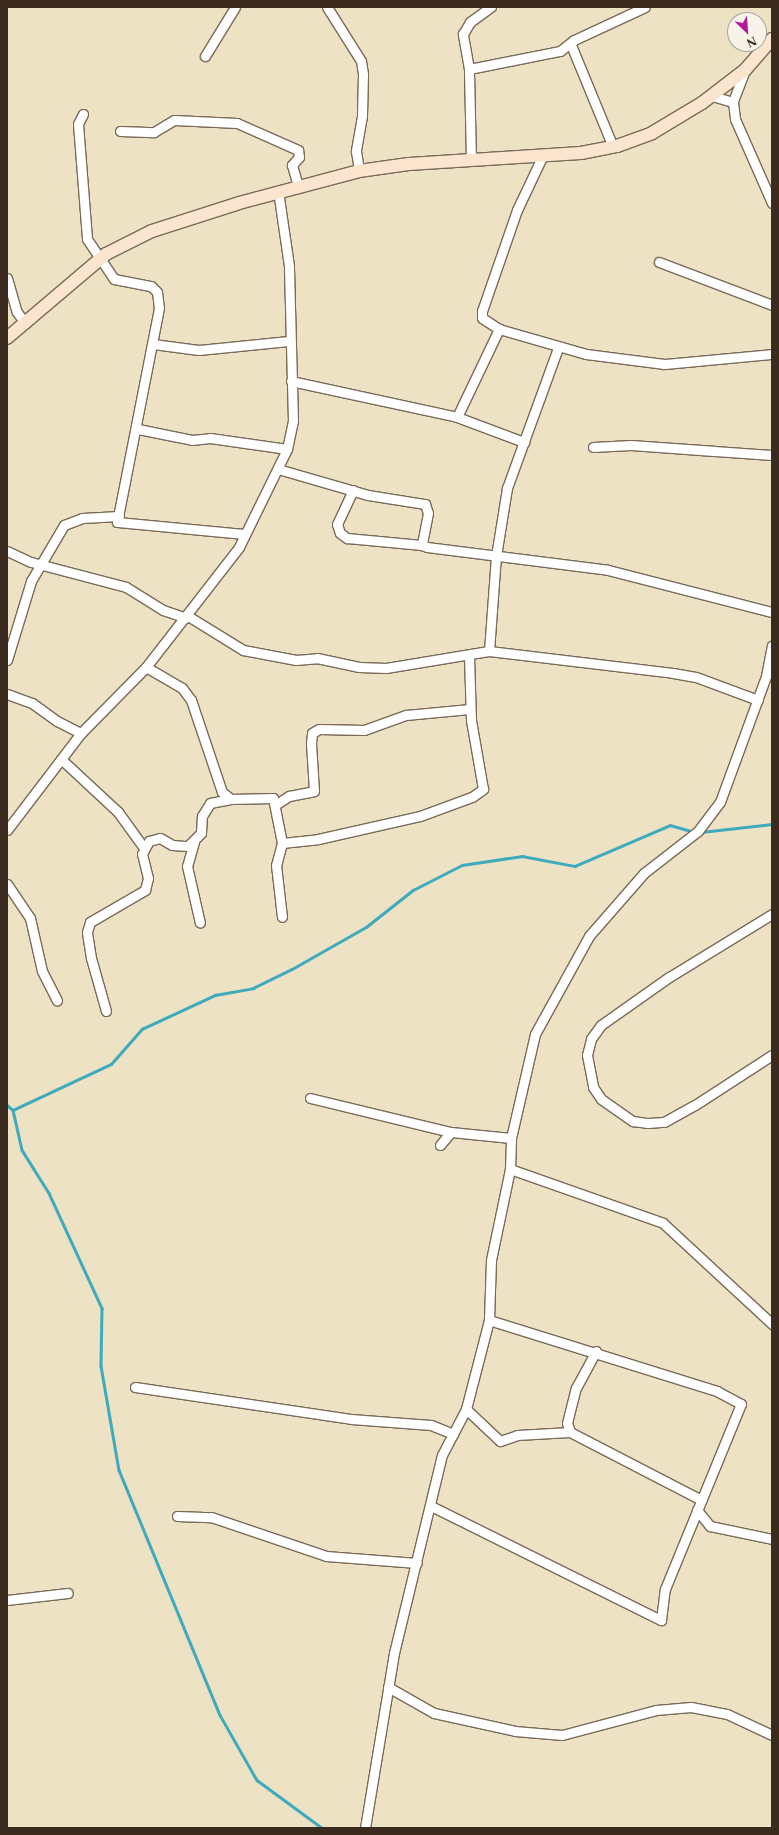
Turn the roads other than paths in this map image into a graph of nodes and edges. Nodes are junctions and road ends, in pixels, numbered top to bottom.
1 (235, 7) edge
2 (327, 7) edge
3 (491, 7) edge
4 (645, 7) edge
5 (772, 39) edge
6 (571, 45) junction
7 (205, 56) dead end
8 (469, 69) junction
9 (745, 70) junction
10 (712, 96) junction
11 (733, 102) junction
12 (83, 114) dead end
13 (120, 131) dead end
14 (613, 147) junction
15 (542, 157) junction
16 (471, 160) junction
17 (359, 171) junction
18 (298, 186) junction
19 (278, 191) junction
20 (772, 203) edge
21 (99, 260) junction
22 (659, 262) dead end
23 (7, 278) edge
24 (772, 305) edge
25 (24, 323) junction
26 (499, 329) junction
27 (7, 338) edge
28 (289, 342) junction
29 (153, 344) junction
30 (558, 348) junction
31 (772, 354) edge
32 (291, 381) junction
33 (457, 417) junction
34 (138, 429) junction
35 (524, 442) junction
36 (593, 447) dead end
37 (287, 449) junction
38 (772, 455) edge
39 (278, 469) junction
40 (353, 490) junction
41 (119, 516) junction
42 (244, 534) junction
43 (422, 544) junction
44 (7, 551) edge
45 (496, 556) junction
46 (38, 564) junction
47 (772, 612) edge
48 (187, 617) junction
49 (772, 646) edge
50 (489, 651) junction
51 (469, 655) junction
52 (7, 660) edge
53 (146, 667) junction
54 (7, 694) edge
55 (758, 700) junction
56 (470, 709) junction
57 (81, 733) junction
58 (61, 759) junction
59 (231, 799) junction
60 (275, 805) junction
61 (7, 830) edge
62 (195, 841) junction
63 (282, 843) junction
64 (144, 848) junction
65 (7, 884) edge
66 (772, 914) edge
67 (282, 917) dead end
68 (200, 923) dead end
69 (56, 1000) dead end
70 (106, 1011) dead end
71 (772, 1055) edge
72 (310, 1098) dead end
73 (451, 1132) junction
74 (511, 1138) junction
75 (440, 1145) dead end
76 (510, 1169) junction
77 (489, 1320) junction
78 (772, 1324) edge
79 (596, 1351) junction
80 (135, 1387) dead end
81 (466, 1409) junction
82 (570, 1432) junction
83 (453, 1434) junction
84 (702, 1500) junction
85 (430, 1506) junction
86 (697, 1510) junction
87 (177, 1516) dead end
88 (772, 1539) edge
89 (417, 1563) junction
90 (68, 1593) dead end
91 (7, 1600) edge
92 (388, 1687) junction
93 (772, 1735) edge
94 (365, 1828) edge

1 - 7 street
2 - 17 street
3 - 8 street
4 - 6 street
5 - 9 street
6 - 8 street
6 - 14 street
8 - 16 street
9 - 10 street
9 - 11 street
10 - 11 street
10 - 14 street
11 - 20 street
12 - 21 street
13 - 18 street
14 - 15 street
15 - 16 street
15 - 26 street
16 - 17 street
17 - 18 street
18 - 19 street
19 - 21 street
19 - 28 street
21 - 25 street
21 - 29 street
22 - 24 street
23 - 25 street
25 - 27 street
26 - 30 street
26 - 33 street
28 - 29 street
28 - 32 street
29 - 34 street
30 - 31 street
30 - 35 street
32 - 33 street
32 - 37 street
33 - 35 street
34 - 37 street
34 - 41 street
35 - 45 street
36 - 38 street
37 - 39 street
39 - 40 street
39 - 42 street
40 - 43 street
40 - 43 street
41 - 42 street
41 - 46 street
42 - 48 street
43 - 45 street
44 - 46 street
45 - 47 street
45 - 50 street
46 - 48 street
46 - 52 street
48 - 51 street
48 - 53 street
49 - 55 street
50 - 51 street
50 - 55 street
51 - 56 street
53 - 57 street
53 - 59 street
54 - 57 street
55 - 74 street
56 - 60 street
56 - 63 street
57 - 58 street
58 - 61 street
58 - 64 street
59 - 60 street
59 - 62 street
60 - 63 street
62 - 64 street
62 - 68 street
63 - 67 street
64 - 70 street
65 - 69 street
66 - 71 street
72 - 73 street
73 - 74 street
73 - 75 street
74 - 76 street
76 - 77 street
76 - 78 street
77 - 79 street
77 - 81 street
79 - 82 street
79 - 84 street
80 - 83 street
81 - 82 street
81 - 83 street
82 - 84 street
83 - 85 street
84 - 86 street
85 - 86 street
85 - 89 street
86 - 88 street
87 - 89 street
89 - 92 street
90 - 91 street
92 - 93 street
92 - 94 street

